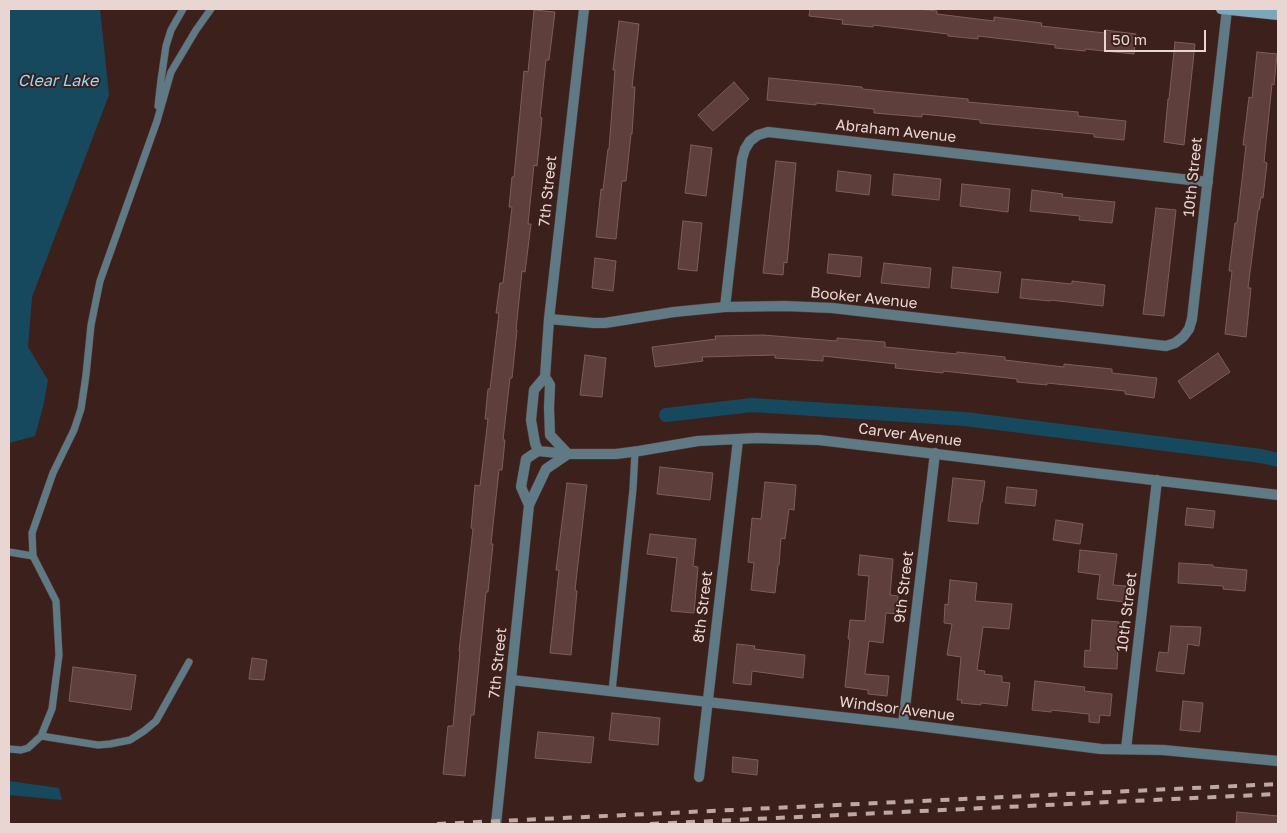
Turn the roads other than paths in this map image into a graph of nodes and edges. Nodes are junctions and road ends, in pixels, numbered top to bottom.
1 (183, 9) edge
2 (211, 9) edge
3 (584, 9) edge
4 (1221, 9) edge
5 (1227, 9) edge
6 (1278, 15) edge
7 (157, 121) junction
8 (1208, 182) junction
9 (725, 307) junction
10 (549, 318) junction
11 (1175, 343) joint
12 (545, 377) junction
13 (738, 440) junction
14 (538, 451) junction
15 (635, 452) junction
16 (935, 453) junction
17 (568, 454) junction
18 (1158, 480) junction
19 (1278, 495) edge
20 (529, 505) junction
21 (9, 552) edge
22 (33, 556) junction
23 (189, 662) dead end
24 (512, 680) junction
25 (612, 692) junction
26 (707, 703) junction
27 (903, 724) junction
28 (41, 736) junction
29 (9, 749) edge
30 (1126, 749) junction
31 (1278, 761) edge
32 (699, 777) dead end
33 (496, 824) edge

1 - 7 lane
2 - 7 lane
3 - 10 street, 7th Street
4 - 5 main road
5 - 6 main road
5 - 8 street, 10th Street
7 - 22 lane
8 - 9 street, Abraham Avenue
8 - 11 street, 10th Street
9 - 10 street, Booker Avenue
9 - 11 street, Booker Avenue
10 - 12 street, 7th Street
12 - 14 street, 7th Street
12 - 17 street, 7th Street
13 - 15 street, Carver Avenue
13 - 16 street, Carver Avenue
13 - 26 street, 8th Street
14 - 17 street, Carver Avenue
14 - 20 street, 7th Street
15 - 17 street, Carver Avenue
15 - 25 lane
16 - 18 street, Carver Avenue
16 - 27 street, 9th Street
17 - 20 street, 7th Street
18 - 19 street, Carver Avenue
18 - 30 street, 10th Street
20 - 24 street, 7th Street
21 - 22 lane
22 - 28 lane
23 - 28 lane
24 - 25 street, Windsor Avenue
24 - 33 street, 7th Street
25 - 26 street, Windsor Avenue
26 - 27 street, Windsor Avenue
26 - 32 street, 8th Street
27 - 30 street, Windsor Avenue
28 - 29 lane
30 - 31 street, Windsor Avenue

